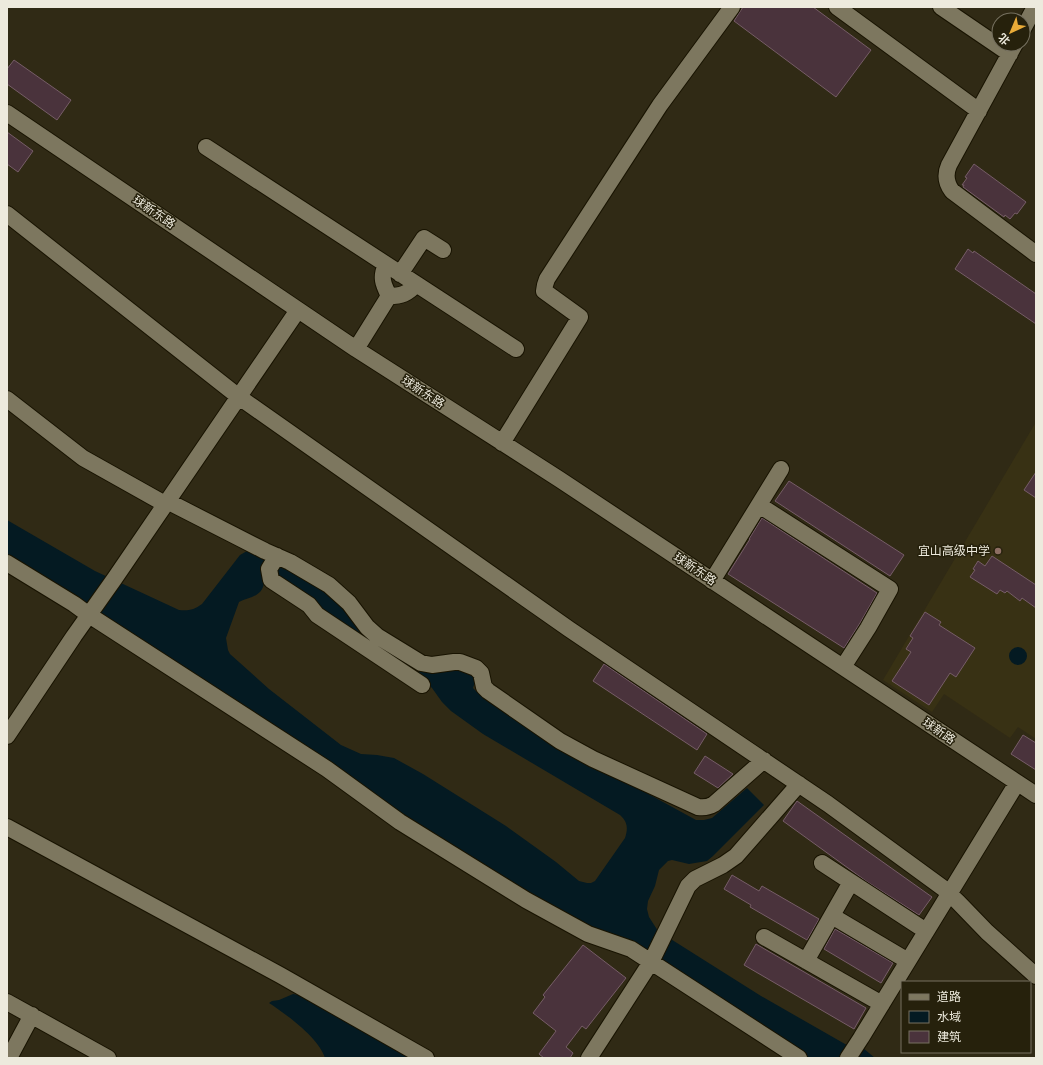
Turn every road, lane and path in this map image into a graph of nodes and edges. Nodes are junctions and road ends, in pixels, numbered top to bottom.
1 (732, 7) edge
2 (837, 7) edge
3 (941, 7) edge
4 (991, 37) edge
5 (1010, 52) edge
6 (978, 112) junction
7 (7, 113) edge
8 (206, 147) dead end
9 (7, 214) edge
10 (443, 250) dead end
11 (1036, 254) edge
12 (386, 265) junction
13 (400, 274) junction
14 (416, 284) junction
15 (389, 296) junction
16 (298, 310) junction
17 (356, 349) junction
18 (516, 349) dead end
19 (239, 397) junction
20 (7, 399) edge
21 (502, 443) junction
22 (781, 469) dead end
23 (166, 503) junction
24 (759, 505) junction
25 (273, 562) junction
26 (7, 563) edge
27 (712, 581) junction
28 (91, 613) junction
29 (842, 667) junction
30 (422, 685) dead end
31 (7, 736) edge
32 (764, 760) junction
33 (1016, 782) junction
34 (799, 784) junction
35 (1036, 796) edge
36 (7, 827) edge
37 (822, 863) dead end
38 (851, 882) junction
39 (949, 894) junction
40 (832, 916) junction
41 (926, 931) junction
42 (764, 937) dead end
43 (652, 960) junction
44 (908, 961) junction
45 (806, 962) junction
46 (1036, 976) edge
47 (7, 1002) edge
48 (882, 1004) junction
49 (32, 1015) junction
50 (10, 1058) edge
51 (108, 1058) edge
52 (426, 1058) edge
53 (589, 1058) edge
54 (799, 1058) edge
55 (848, 1058) edge

1 - 21 street
2 - 6 street
3 - 4 street
5 - 6 street
6 - 11 street
7 - 16 street, 球新东路
8 - 12 street
9 - 19 street
10 - 13 street
12 - 13 street
12 - 15 street
13 - 14 street
14 - 15 street
14 - 18 street
15 - 17 street
16 - 17 street, 球新东路
16 - 19 street
17 - 21 street, 球新东路
19 - 23 street
19 - 32 street
20 - 23 street
21 - 27 street, 球新东路
22 - 24 street
23 - 25 street
23 - 28 street
24 - 27 street
24 - 29 street
25 - 30 street
25 - 32 street
26 - 28 street
27 - 29 street, 球新东路
28 - 31 street
28 - 43 street
29 - 33 street, 球新路
32 - 34 street
33 - 35 street, 球新路
33 - 39 street
34 - 39 street
34 - 43 street
36 - 52 street
37 - 38 street
38 - 40 street
38 - 41 street
39 - 41 street
39 - 46 street
40 - 44 street
40 - 45 street
41 - 44 street
42 - 45 street
43 - 53 street
43 - 54 street
44 - 48 street
45 - 48 street
47 - 49 street
48 - 55 street
49 - 50 street
49 - 51 street

